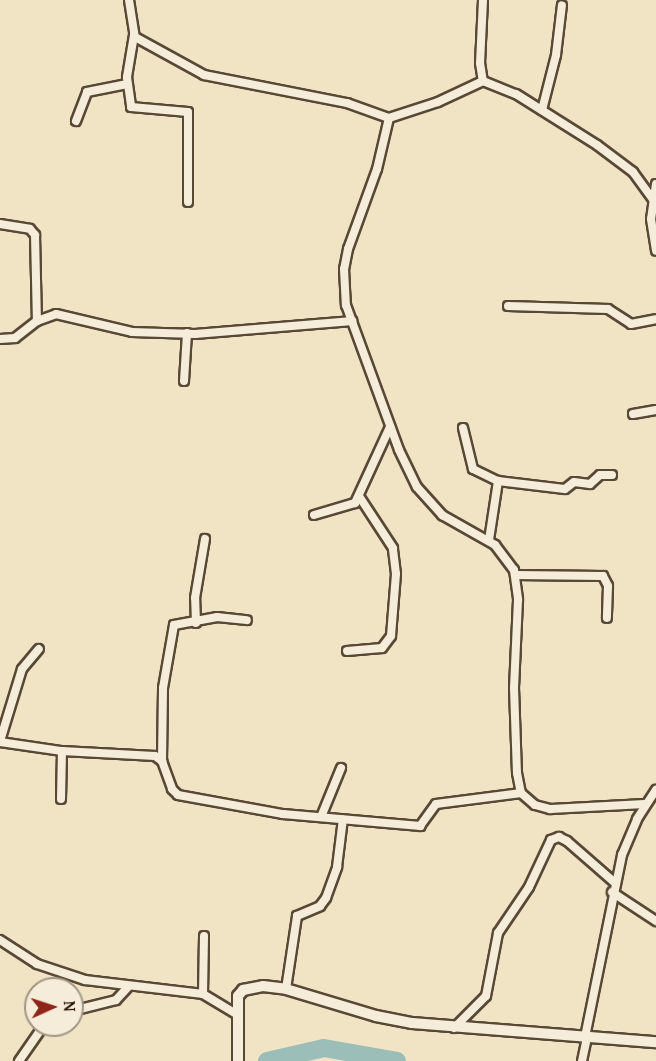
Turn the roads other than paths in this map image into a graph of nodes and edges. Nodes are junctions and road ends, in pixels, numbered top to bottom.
1 (129, 0) edge
2 (483, 0) edge
3 (562, 4) dead end
4 (134, 35) junction
5 (483, 81) junction
6 (127, 84) junction
7 (542, 110) junction
8 (388, 118) junction
9 (76, 121) dead end
10 (656, 184) edge
11 (653, 200) junction
12 (188, 202) dead end
13 (0, 224) edge
14 (656, 251) edge
15 (508, 306) dead end
16 (656, 319) edge
17 (37, 321) junction
18 (352, 321) junction
19 (187, 333) junction
20 (0, 339) edge
21 (184, 381) dead end
22 (656, 410) edge
23 (633, 414) dead end
24 (390, 427) junction
25 (464, 429) dead end
26 (612, 475) dead end
27 (498, 481) junction
28 (359, 496) junction
29 (314, 514) dead end
30 (205, 538) dead end
31 (489, 540) junction
32 (515, 575) junction
33 (607, 618) dead end
34 (247, 620) dead end
35 (196, 623) junction
36 (39, 649) dead end
37 (346, 651) dead end
38 (0, 742) edge
39 (62, 751) junction
40 (162, 760) junction
41 (341, 768) dead end
42 (656, 789) edge
43 (521, 793) junction
44 (61, 799) dead end
45 (645, 804) junction
46 (321, 817) junction
47 (343, 819) junction
48 (614, 882) junction
49 (612, 892) junction
50 (656, 921) edge
51 (204, 936) dead end
52 (1, 942) edge
53 (128, 987) junction
54 (286, 989) junction
55 (203, 994) junction
56 (84, 1008) edge
57 (236, 1014) junction
58 (454, 1028) junction
59 (36, 1037) edge
60 (586, 1037) junction
61 (656, 1042) edge
62 (19, 1061) edge
63 (238, 1061) edge
64 (582, 1061) edge

1 - 4 street
2 - 5 street
3 - 7 street
4 - 6 street
4 - 8 street
5 - 7 street
5 - 8 street
6 - 9 street
6 - 12 street
7 - 11 street
8 - 18 street
10 - 11 street
11 - 14 street
13 - 17 street
15 - 16 street
17 - 19 street
17 - 20 street
18 - 19 street
18 - 24 street
19 - 21 street
22 - 23 street
24 - 28 street
24 - 31 street
25 - 27 street
26 - 27 street
27 - 31 street
28 - 29 street
28 - 37 street
30 - 35 street
31 - 32 street
32 - 33 street
32 - 43 street
34 - 35 street
35 - 40 street
36 - 38 street
38 - 39 street
39 - 40 street
39 - 44 street
40 - 46 street
41 - 46 street
42 - 45 street
43 - 45 street
43 - 47 street
45 - 48 street
46 - 47 street
47 - 54 street
48 - 49 street
48 - 58 street
49 - 50 street
49 - 60 street
51 - 55 street
52 - 53 street
53 - 55 street
53 - 56 street
54 - 57 main road
54 - 58 main road
55 - 57 street
57 - 63 main road
58 - 60 main road
59 - 62 street
60 - 61 main road
60 - 64 street

